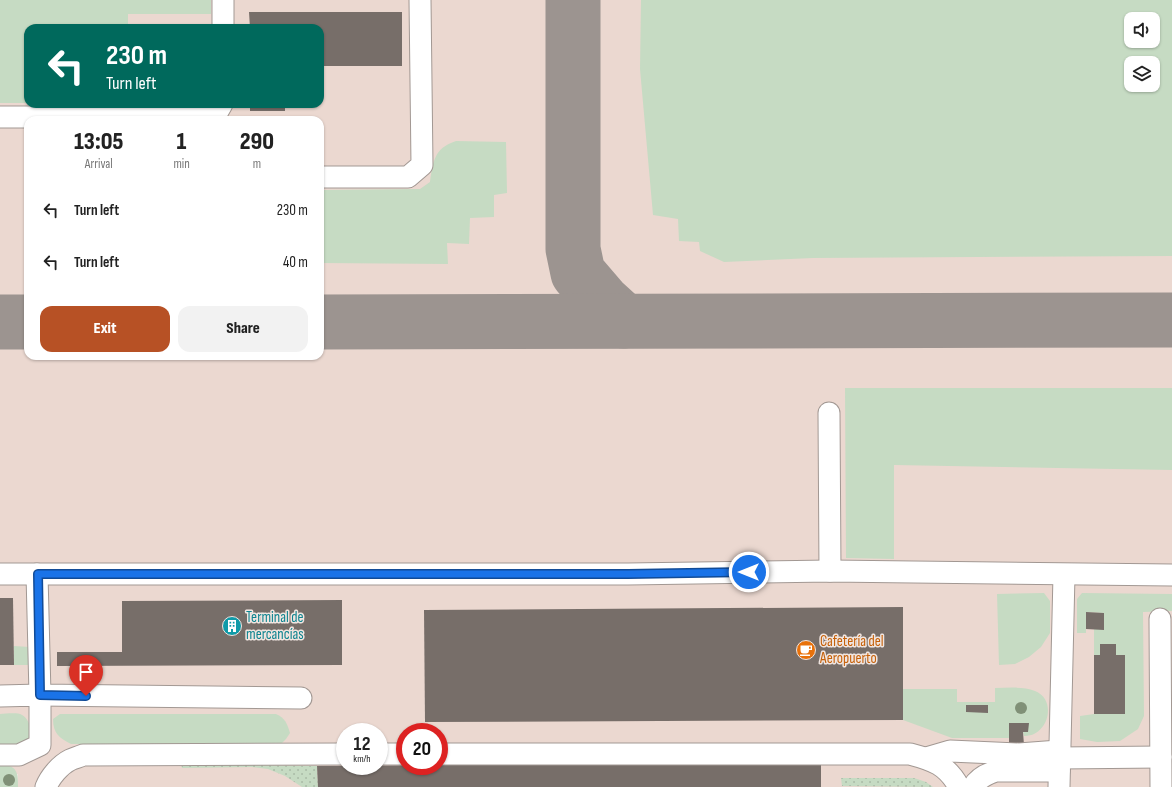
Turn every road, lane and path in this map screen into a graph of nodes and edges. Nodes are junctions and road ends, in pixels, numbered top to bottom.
1 (222, 0) edge
2 (420, 0) edge
3 (223, 24) edge
4 (0, 117) edge
5 (24, 117) edge
6 (324, 177) edge
7 (829, 413) dead end
8 (830, 572) junction
9 (0, 574) edge
10 (38, 574) junction
11 (1064, 575) junction
12 (1172, 575) edge
13 (1160, 620) dead end
14 (40, 695) junction
15 (0, 696) edge
16 (301, 698) dead end
17 (40, 745) junction
18 (336, 754) edge
19 (448, 754) edge
20 (0, 755) edge
21 (1161, 757) junction
22 (926, 758) junction
23 (1059, 767) edge
24 (59, 769) junction
25 (46, 787) edge
26 (959, 787) edge
27 (972, 787) edge
28 (1161, 787) edge

1 - 3 street
2 - 6 street
4 - 5 street
7 - 8 street
8 - 10 street
8 - 11 street
9 - 10 street
10 - 14 street
11 - 12 street
11 - 23 street
13 - 21 street
14 - 15 street
14 - 16 street
14 - 17 street
17 - 20 street
17 - 24 street
18 - 24 street
19 - 22 street
21 - 23 street
21 - 28 street
22 - 23 street
22 - 26 street
23 - 27 street
24 - 25 street

